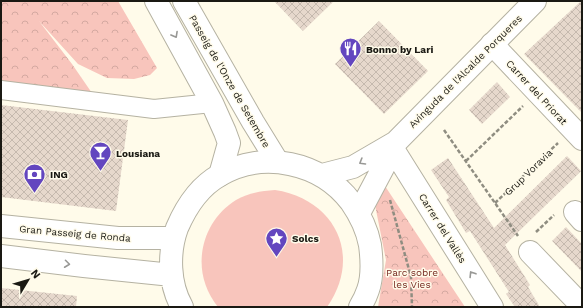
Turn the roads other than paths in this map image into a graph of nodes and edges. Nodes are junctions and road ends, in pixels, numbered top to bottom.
1 (156, 1) edge
2 (184, 1) edge
3 (535, 1) edge
4 (492, 44) junction
5 (1, 90) edge
6 (212, 103) junction
7 (582, 139) edge
8 (395, 146) junction
9 (277, 161) junction
10 (220, 175) junction
11 (322, 175) junction
12 (359, 213) junction
13 (1, 226) edge
14 (174, 238) junction
15 (528, 241) road end
16 (1, 256) edge
17 (172, 275) junction
18 (582, 306) edge
19 (182, 307) edge
20 (360, 307) edge
21 (492, 307) edge

1 -> 6 main road
2 - 9 main road, Passeig de l'Onze de Setembre
3 - 4 main road, Avinguda de l'Alcalde Porqueres
4 - 7 main road, Carrer del Priorat
4 - 8 main road, Avinguda de l'Alcalde Porqueres
5 - 6 street
6 - 10 main road
8 -> 11 main road, Avinguda de l'Alcalde Porqueres
8 - 12 main road, Avinguda de l'Alcalde Porqueres
21 -> 8 main road, Carrer del Vallès
9 - 10 main road
9 - 11 main road
10 - 14 main road
11 - 12 main road
12 - 20 main road
13 - 14 main road, Gran Passeig de Ronda
14 - 17 main road
15 - 18 main road
16 -> 17 main road
17 - 19 main road

